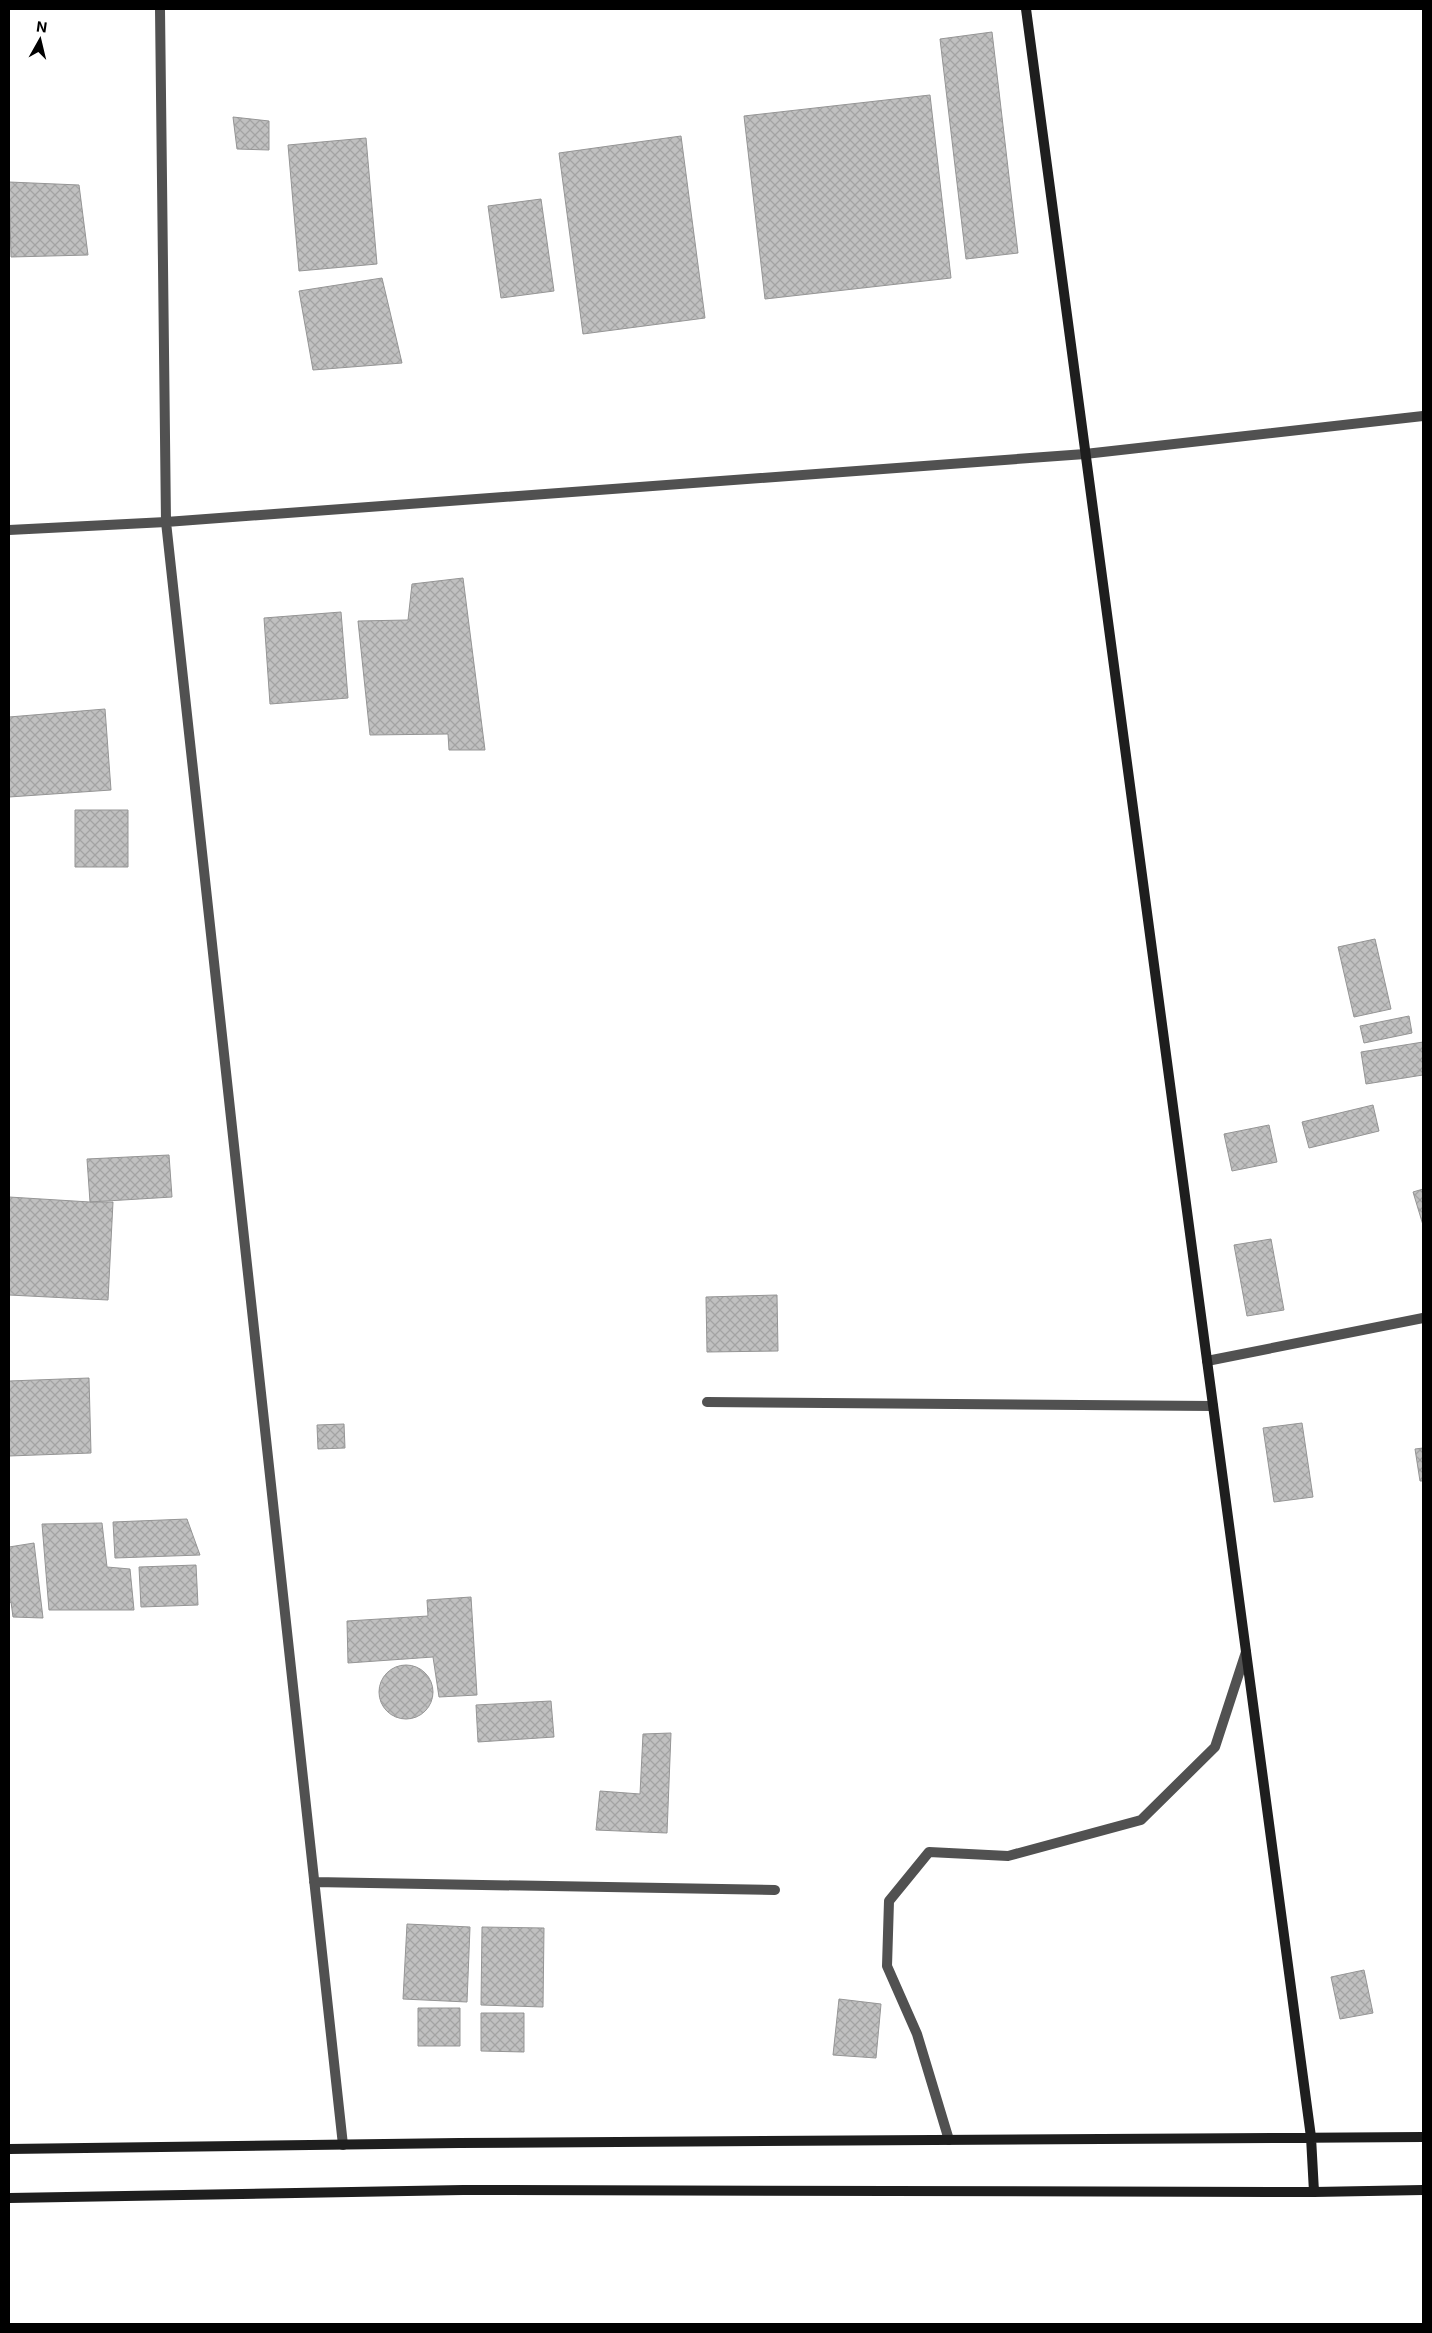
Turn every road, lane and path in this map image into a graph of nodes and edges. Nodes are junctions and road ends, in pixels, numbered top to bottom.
1 (160, 9) edge
2 (1026, 9) edge
3 (1423, 416) edge
4 (1085, 454) junction
5 (166, 522) junction
6 (9, 530) edge
7 (1423, 1318) edge
8 (1207, 1361) junction
9 (707, 1402) dead end
10 (1213, 1406) junction
11 (1246, 1651) junction
12 (314, 1882) junction
13 (775, 1890) dead end
14 (1311, 2137) junction
15 (1423, 2137) edge
16 (948, 2140) junction
17 (343, 2146) junction
18 (9, 2149) edge
19 (1423, 2190) edge
20 (1314, 2192) junction
21 (9, 2198) edge

1 - 5 street
2 - 4 main road
3 - 4 street
4 - 5 street
4 - 8 main road
5 - 6 street
5 - 12 street
7 - 8 street
8 - 10 main road
9 - 10 street
10 - 11 main road
11 - 14 main road
11 - 16 street
12 - 13 street
12 - 17 street
14 - 15 main road
14 - 16 main road
14 - 20 main road
16 - 17 main road
17 - 18 main road
19 - 20 main road
20 - 21 main road

